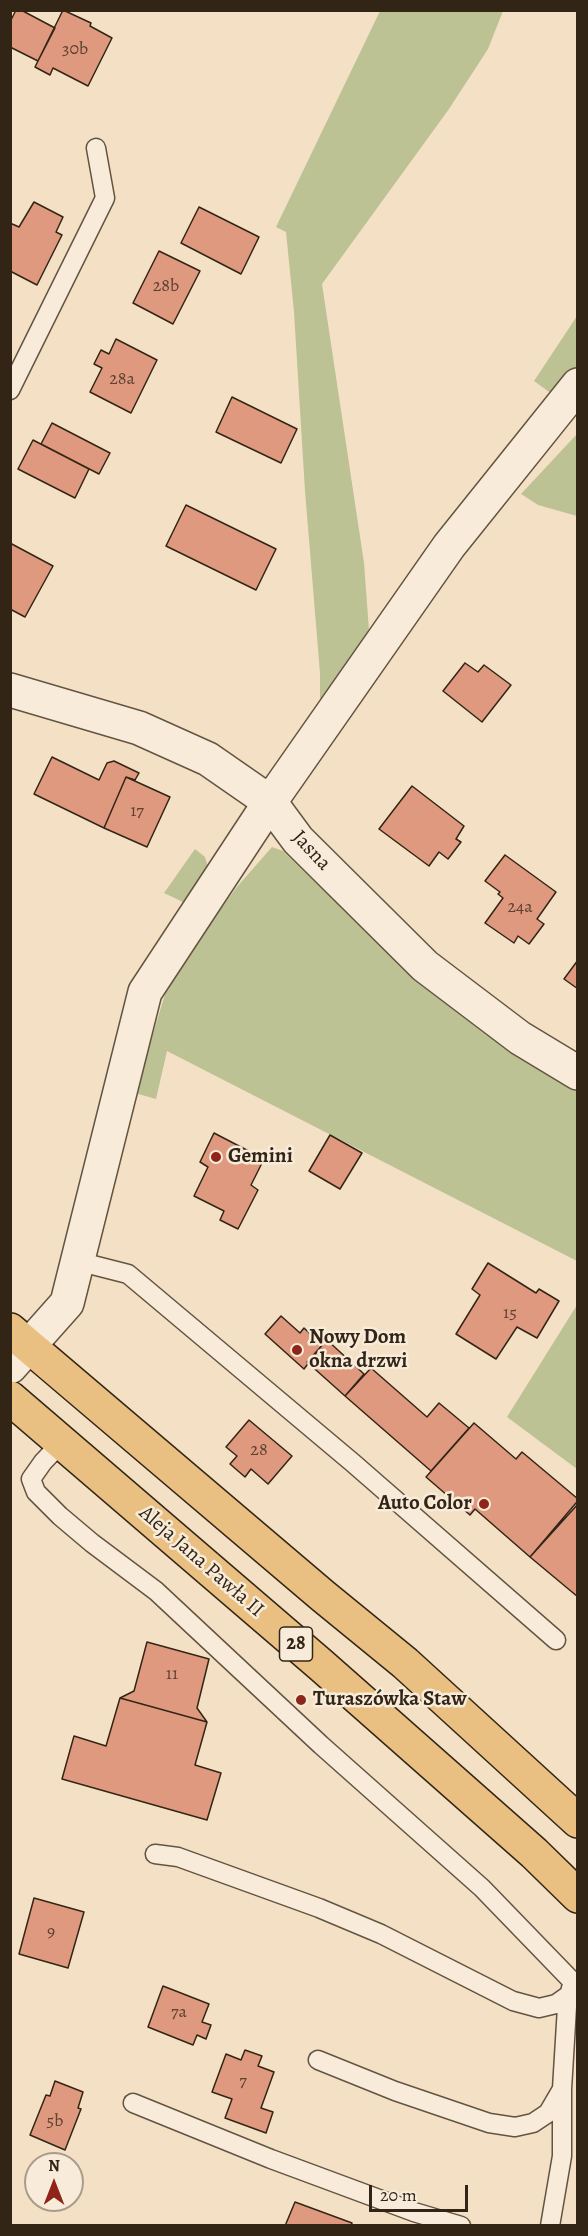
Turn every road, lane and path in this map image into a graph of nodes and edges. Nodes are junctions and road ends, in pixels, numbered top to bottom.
1 (96, 147) dead end
2 (578, 385) edge
3 (10, 390) edge
4 (10, 690) edge
5 (270, 802) junction
6 (578, 1073) edge
7 (77, 1262) junction
8 (17, 1348) edge
9 (10, 1398) edge
10 (62, 1442) junction
11 (556, 1640) dead end
12 (578, 1821) edge
13 (156, 1854) dead end
14 (578, 1896) edge
15 (573, 1983) edge
16 (318, 2060) dead end
17 (562, 2089) junction
18 (133, 2103) dead end
19 (548, 2223) edge
20 (461, 2226) edge

1 - 3 lane
2 - 5 street
4 - 5 street, Jasna
5 - 6 street, Jasna
5 - 7 street
7 - 8 street
7 - 11 lane
8 - 12 main road, 28
9 - 10 main road, Aleja Jana Pawła II / 28
10 - 14 main road, Aleja Jana Pawła II / 28
10 - 15 lane
13 - 15 lane
15 - 17 lane
16 - 17 lane
17 - 19 lane
18 - 20 lane

